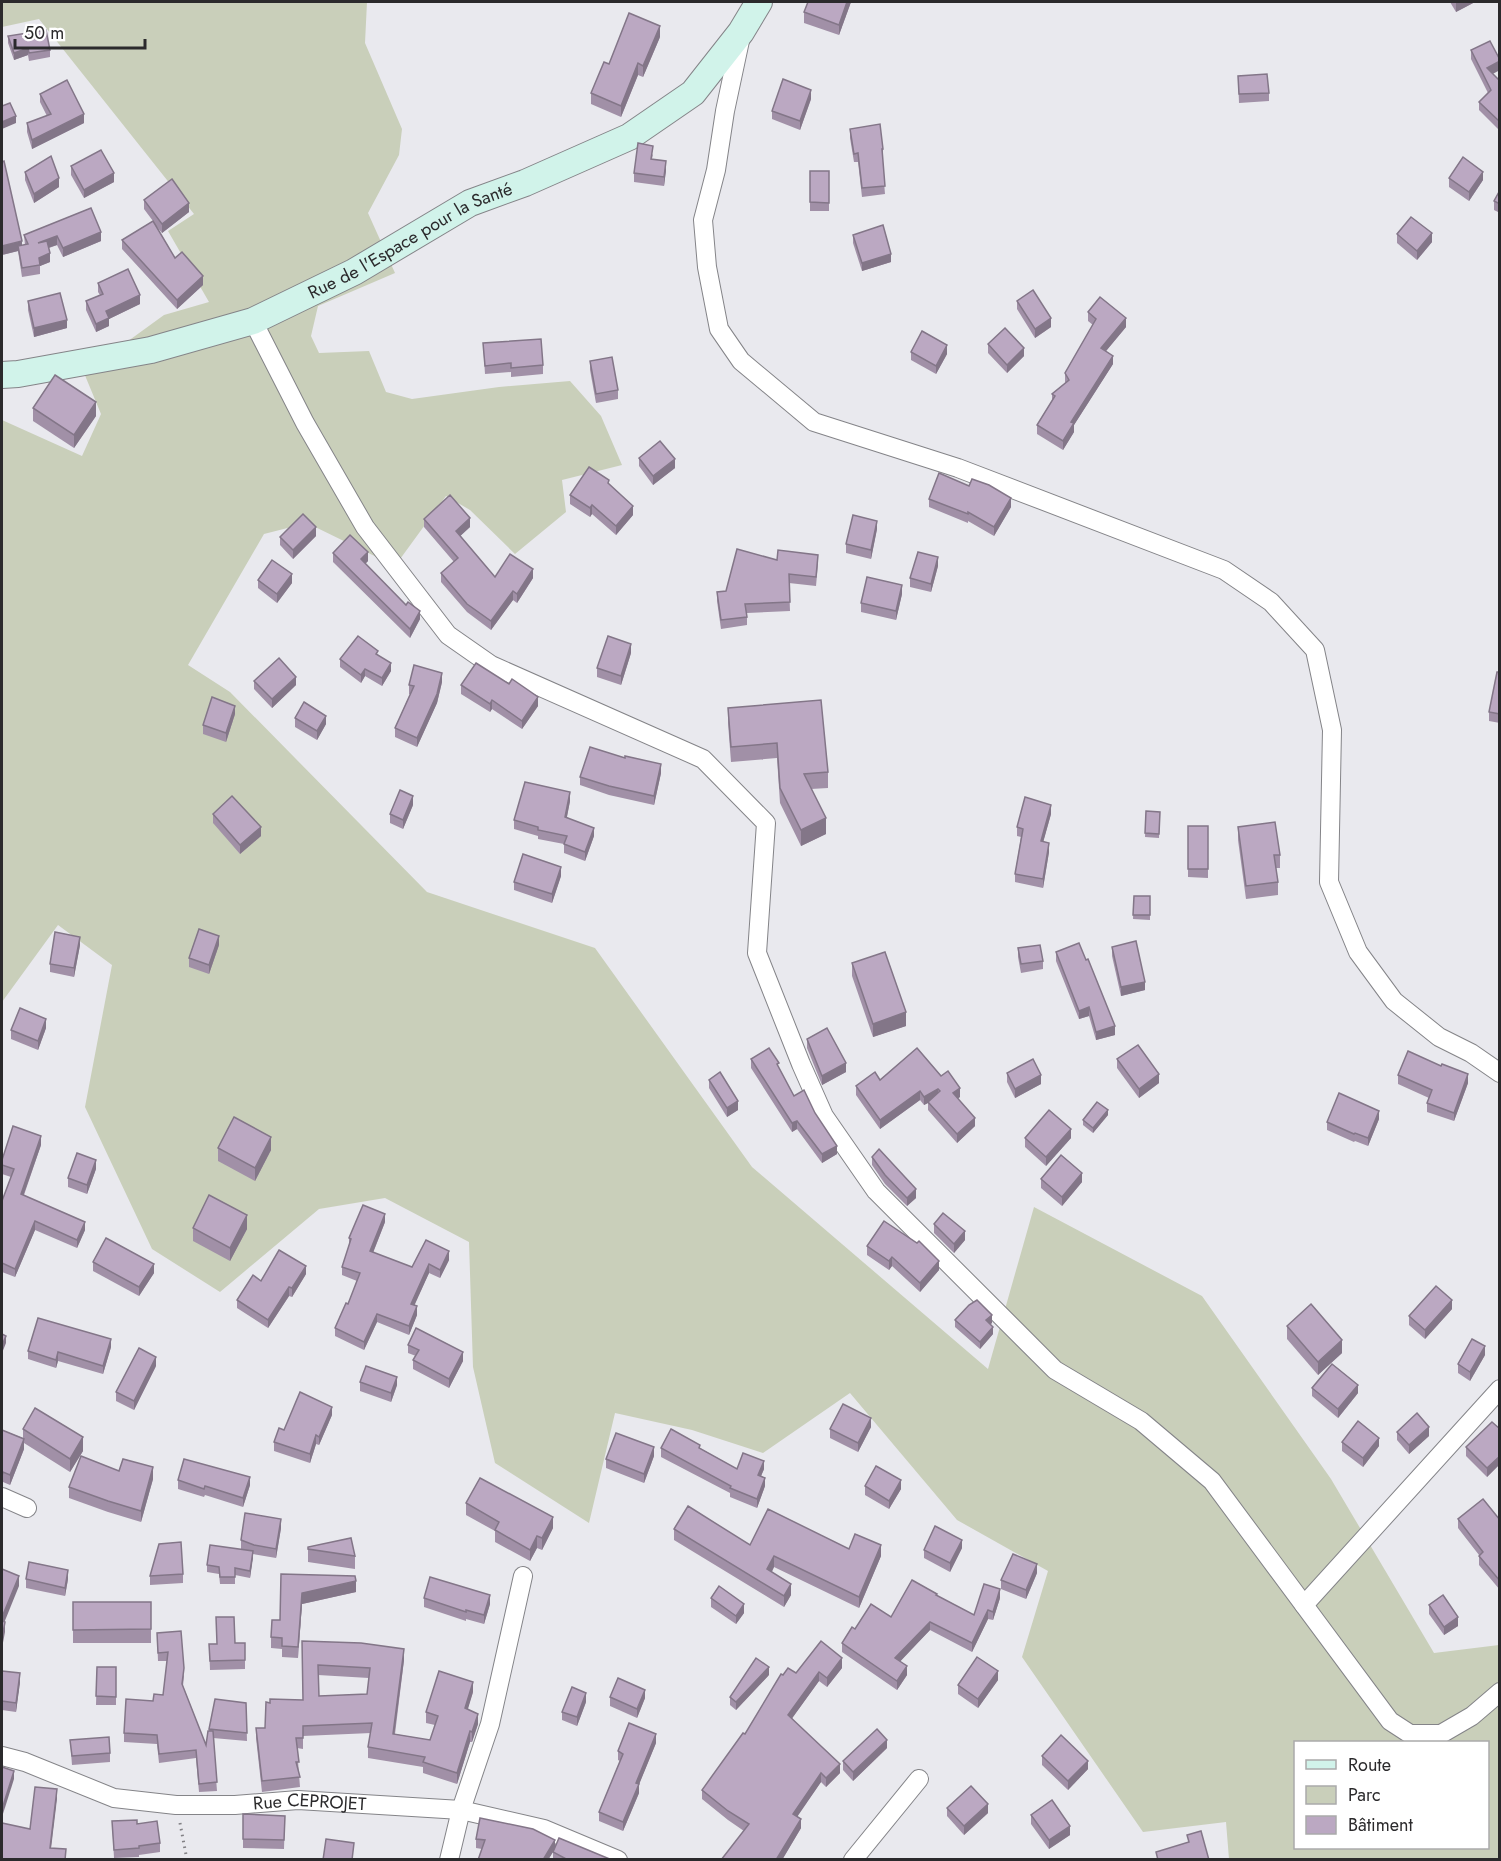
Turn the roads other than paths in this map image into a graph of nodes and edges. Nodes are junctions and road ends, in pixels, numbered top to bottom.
1 (759, 2) edge
2 (741, 32) junction
3 (253, 321) junction
4 (2, 375) edge
5 (1500, 1073) edge
6 (1500, 1389) edge
7 (2, 1497) edge
8 (27, 1508) dead end
9 (523, 1576) dead end
10 (1304, 1605) junction
11 (1500, 1692) edge
12 (2, 1756) edge
13 (919, 1779) dead end
14 (461, 1810) junction
15 (449, 1860) edge
16 (618, 1860) edge
17 (853, 1860) edge

1 - 2 street, Rue de l'Espace pour la Santé
2 - 3 street, Rue de l'Espace pour la Santé
2 - 5 street
3 - 4 street, Rue de l'Espace pour la Santé
3 - 10 street
6 - 10 street
7 - 8 street
9 - 14 street
10 - 11 street
12 - 14 street, Rue CEPROJET
13 - 17 street
14 - 15 street
14 - 16 street, Rue CEPROJET

